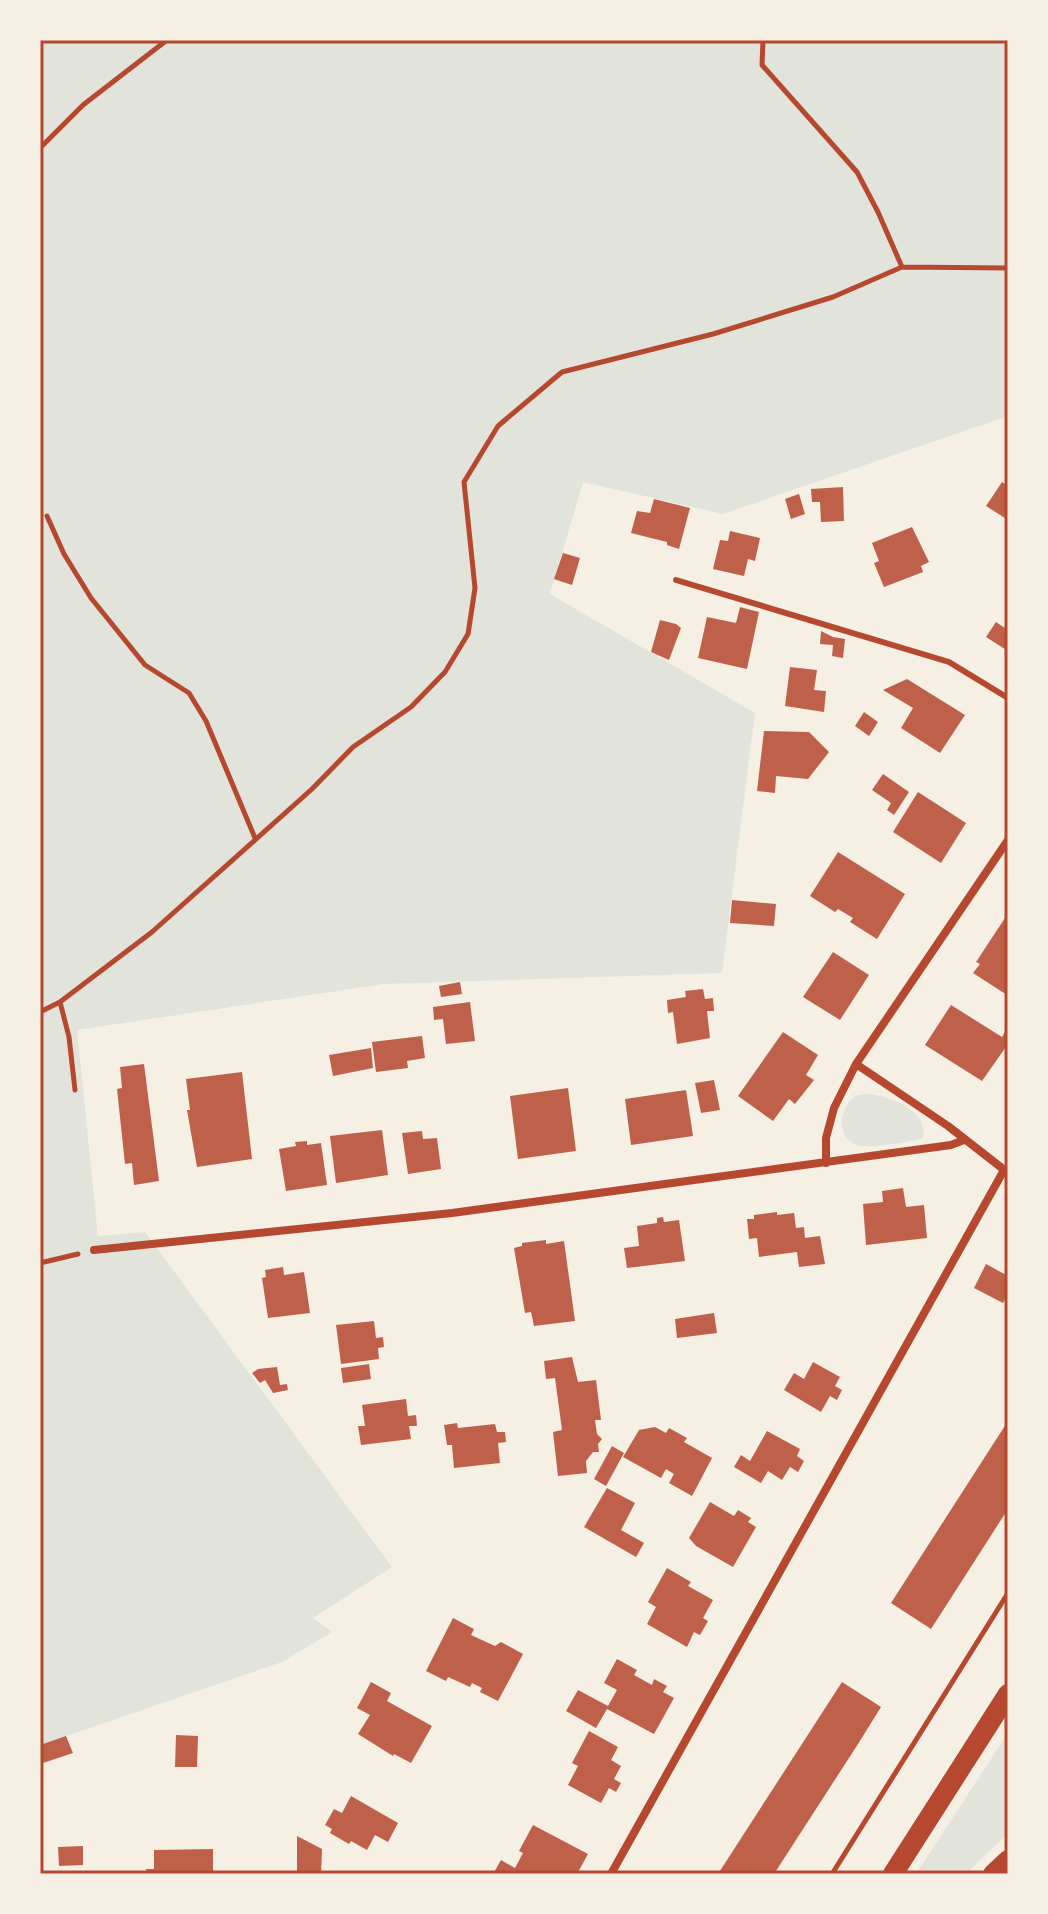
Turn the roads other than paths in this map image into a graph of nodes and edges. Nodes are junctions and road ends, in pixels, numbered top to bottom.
1 (676, 580) dead end
2 (1008, 698) edge
3 (1008, 840) edge
4 (856, 1064) junction
5 (964, 1140) junction
6 (826, 1163) junction
7 (1006, 1171) edge
8 (94, 1250) road end
9 (1008, 1694) edge
10 (1008, 1860) edge
11 (611, 1874) edge
12 (893, 1874) edge
13 (993, 1874) edge

1 - 2 lane
3 - 4 street
4 - 5 street
4 - 6 street
5 - 6 street
5 - 7 street
6 - 8 street
7 - 11 street
9 - 12 main road
10 - 13 main road

